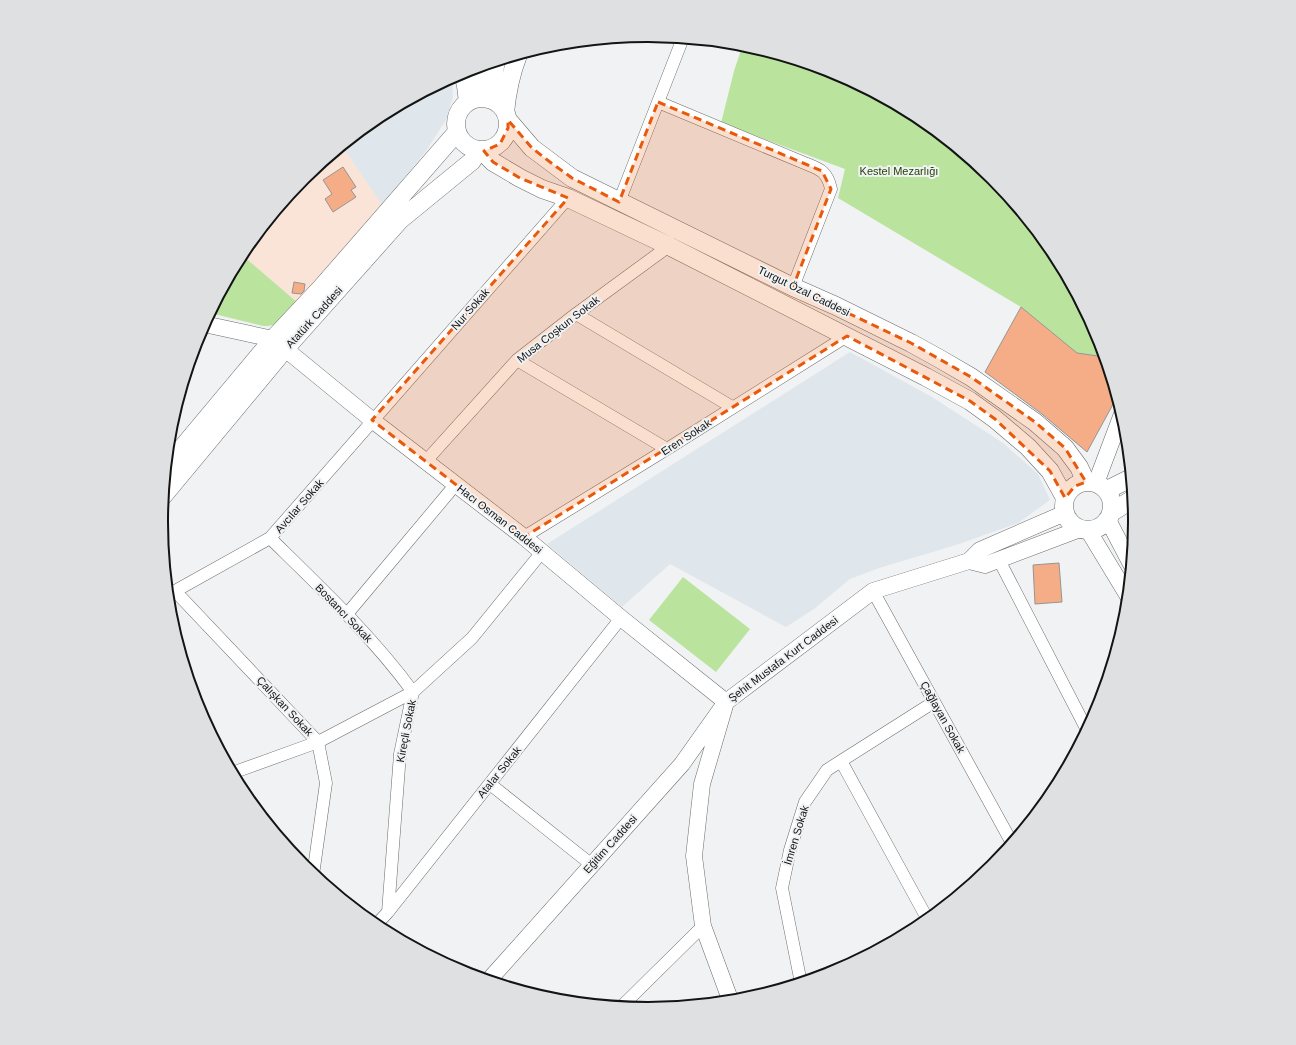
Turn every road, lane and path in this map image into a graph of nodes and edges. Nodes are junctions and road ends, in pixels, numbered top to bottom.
1 (681, 43) edge
2 (516, 61) edge
3 (493, 68) edge
4 (478, 74) edge
5 (464, 79) edge
6 (479, 100) junction
7 (658, 102) junction
8 (506, 116) junction
9 (457, 132) junction
10 (481, 151) junction
11 (568, 198) junction
12 (620, 202) junction
13 (670, 246) junction
14 (793, 287) junction
15 (326, 292) junction
16 (576, 314) junction
17 (210, 326) edge
18 (847, 336) junction
19 (279, 344) junction
20 (517, 360) junction
21 (732, 407) junction
22 (372, 420) junction
23 (1118, 425) edge
24 (667, 449) junction
25 (172, 461) edge
26 (426, 462) junction
27 (1126, 479) edge
28 (456, 484) junction
29 (1096, 485) junction
30 (169, 488) edge
31 (1127, 503) edge
32 (1065, 505) junction
33 (1110, 516) junction
34 (1084, 530) junction
35 (524, 537) junction
36 (270, 538) junction
37 (542, 552) junction
38 (1127, 555) edge
39 (999, 560) junction
40 (969, 561) junction
41 (1123, 589) edge
42 (873, 591) junction
43 (173, 592) edge
44 (174, 595) edge
45 (347, 614) junction
46 (621, 618) junction
47 (413, 692) junction
48 (726, 702) junction
49 (934, 702) junction
50 (1084, 724) edge
51 (318, 742) junction
52 (841, 761) junction
53 (237, 771) edge
54 (490, 784) junction
55 (1009, 838) edge
56 (592, 865) junction
57 (314, 868) edge
58 (388, 912) junction
59 (925, 915) edge
60 (380, 921) edge
61 (703, 926) junction
62 (492, 976) edge
63 (799, 978) edge
64 (729, 996) edge
65 (626, 1002) edge

1 - 7 street
2 - 8 main road
3 - 6 main road
4 - 6 main road
5 - 6 main road
6 - 8 main road
6 - 9 main road
7 - 12 street
7 - 14 street
8 - 10 main road
8 - 12 main road, Turgut Özal Caddesi
9 - 10 main road
9 - 15 main road, Atatürk Caddesi
10 - 11 main road, Turgut Özal Caddesi
10 - 15 main road, Atatürk Caddesi
11 - 13 main road, Turgut Özal Caddesi
11 - 22 street, Nur Sokak
12 - 14 main road, Turgut Özal Caddesi
13 - 16 street, Musa Coşkun Sokak
13 - 18 main road, Turgut Özal Caddesi
14 - 29 main road, Turgut Özal Caddesi
15 - 19 main road, Atatürk Caddesi
16 - 20 street, Musa Coşkun Sokak
16 - 21 street
17 - 19 main road
18 - 21 street, Eren Sokak
18 - 32 main road, Turgut Özal Caddesi
19 - 22 main road, Hacı Osman Caddesi
19 - 25 main road, Atatürk Caddesi
19 - 30 main road, Atatürk Caddesi
20 - 24 street
20 - 26 street, Musa Coşkun Sokak
21 - 24 street, Eren Sokak
22 - 26 main road, Hacı Osman Caddesi
22 - 36 street, Avcılar Sokak
23 - 29 main road
24 - 35 street, Eren Sokak
26 - 28 main road, Hacı Osman Caddesi
27 - 29 main road
28 - 35 main road, Hacı Osman Caddesi
28 - 45 street
29 - 32 main road
29 - 33 main road
31 - 33 main road
32 - 34 main road
32 - 40 main road, Şehit Mustafa Kurt Caddesi
33 - 34 main road
33 - 38 main road
34 - 39 main road, Şehit Mustafa Kurt Caddesi
34 - 41 main road
35 - 37 main road, Hacı Osman Caddesi
36 - 43 street, Avcılar Sokak
36 - 45 street, Bostancı Sokak
37 - 46 main road, Hacı Osman Caddesi
37 - 47 street, Kireçli Sokak
39 - 40 main road, Şehit Mustafa Kurt Caddesi
39 - 50 street
40 - 42 main road, Şehit Mustafa Kurt Caddesi
42 - 48 main road, Şehit Mustafa Kurt Caddesi
42 - 49 street, Çağlayan Sokak
44 - 51 street, Çalışkan Sokak
45 - 47 street, Bostancı Sokak
46 - 48 main road, Hacı Osman Caddesi
46 - 54 street, Atalar Sokak
47 - 51 street
47 - 58 street, Kireçli Sokak
48 - 56 main road, Eğitim Caddesi
48 - 61 main road, Şehit Mustafa Kurt Caddesi
49 - 52 street, İmren Sokak
49 - 55 street, Çağlayan Sokak
51 - 53 street
51 - 57 street, Çalışkan Sokak
52 - 59 street
52 - 63 street, İmren Sokak
54 - 56 street
54 - 58 street, Atalar Sokak
56 - 62 main road, Eğitim Caddesi
58 - 60 street, Atalar Sokak
61 - 64 main road, Şehit Mustafa Kurt Caddesi
61 - 65 street

